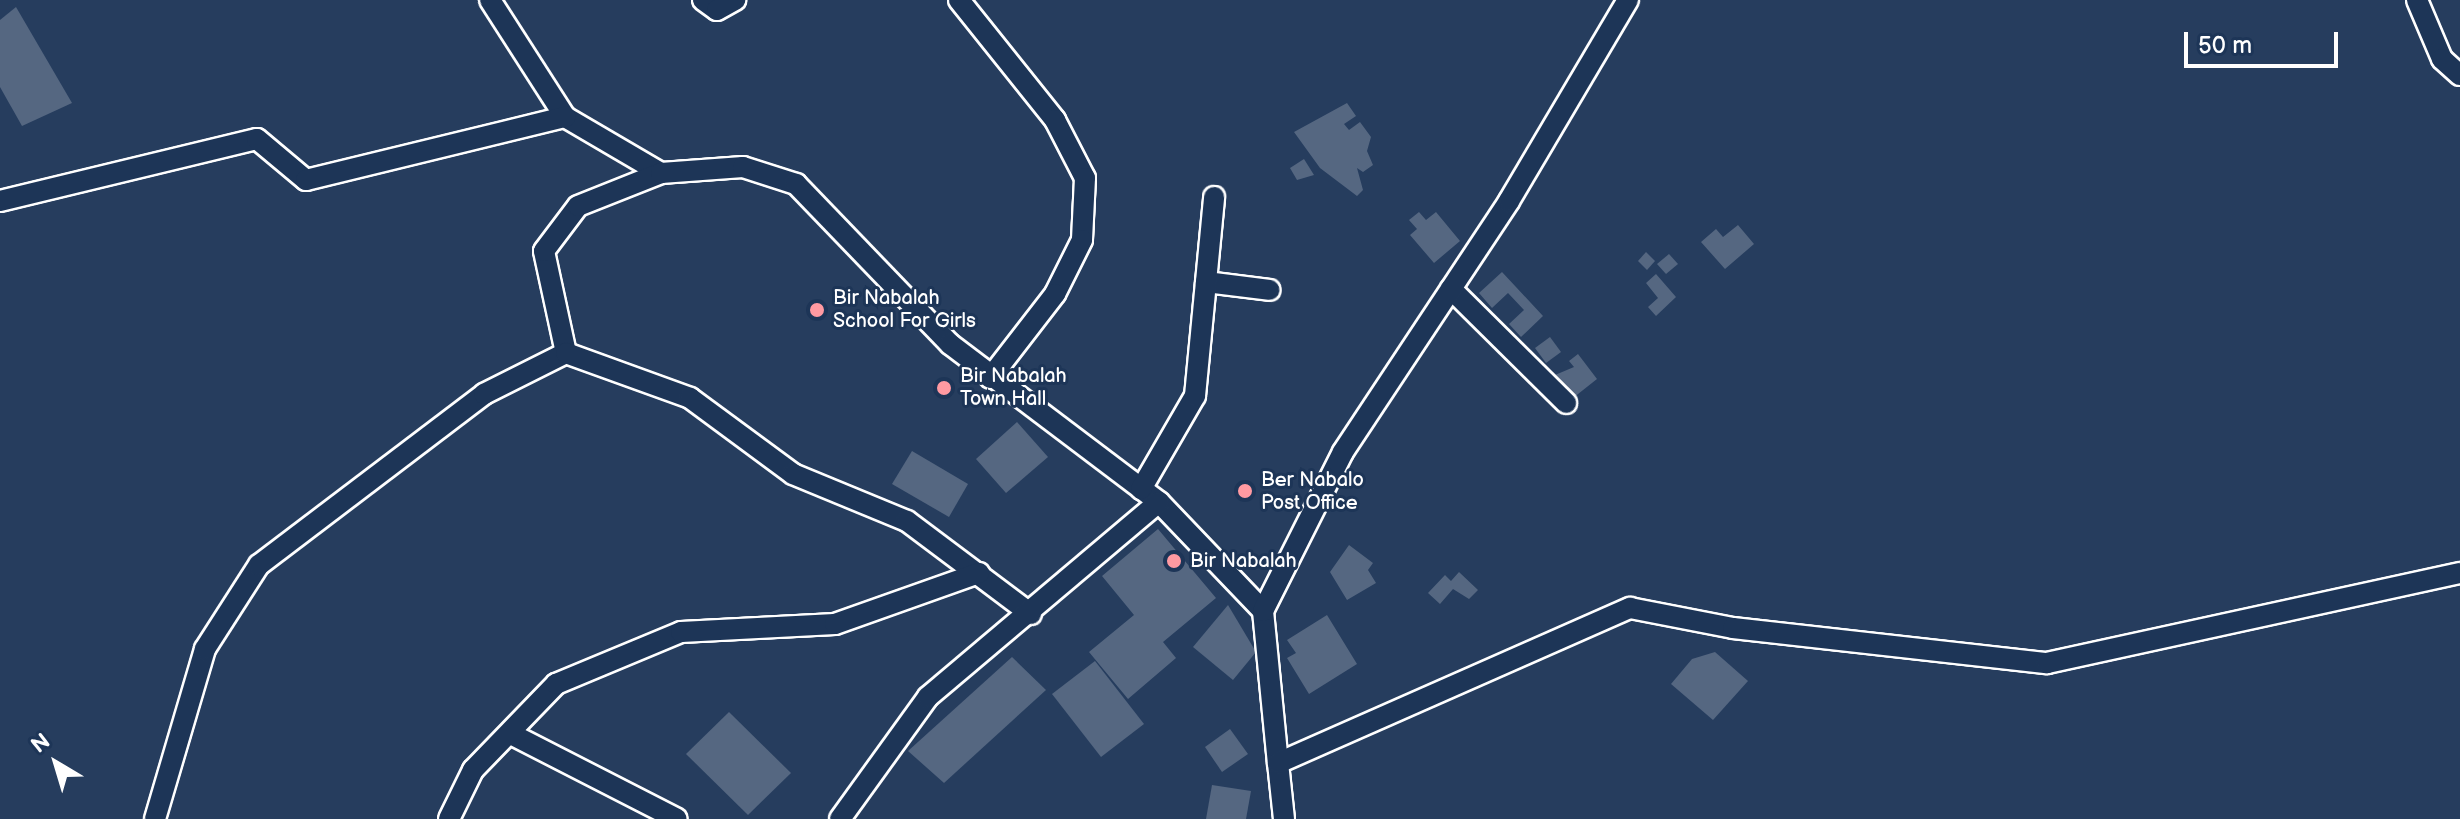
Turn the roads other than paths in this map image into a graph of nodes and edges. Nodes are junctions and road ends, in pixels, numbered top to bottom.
1 (490, 0) edge
2 (703, 0) edge
3 (735, 0) edge
4 (959, 0) edge
5 (1628, 0) edge
6 (2417, 0) edge
7 (2460, 75) edge
8 (565, 117) junction
9 (661, 173) junction
10 (1214, 197) dead end
11 (0, 201) edge
12 (1206, 282) junction
13 (1451, 289) junction
14 (1270, 290) dead end
15 (566, 353) junction
16 (990, 378) junction
17 (1566, 403) dead end
18 (1141, 489) junction
19 (1159, 502) junction
20 (979, 573) junction
21 (2460, 573) edge
22 (1263, 611) junction
23 (1031, 614) junction
24 (511, 734) junction
25 (1278, 763) junction
26 (155, 819) edge
27 (449, 819) edge
28 (677, 819) edge
29 (840, 819) edge
30 (1284, 819) edge

1 - 8 street
2 - 3 street
4 - 16 street
5 - 13 street
6 - 7 street
8 - 9 street
8 - 11 street
9 - 15 street
9 - 16 street
10 - 12 street
12 - 14 street
12 - 18 street
13 - 17 street
13 - 22 street
15 - 20 street
15 - 26 street
16 - 18 street
18 - 19 street
19 - 22 street
19 - 23 street
20 - 23 street
20 - 24 street
21 - 25 street
22 - 25 street
23 - 29 street
24 - 27 street
24 - 28 street
25 - 30 street

